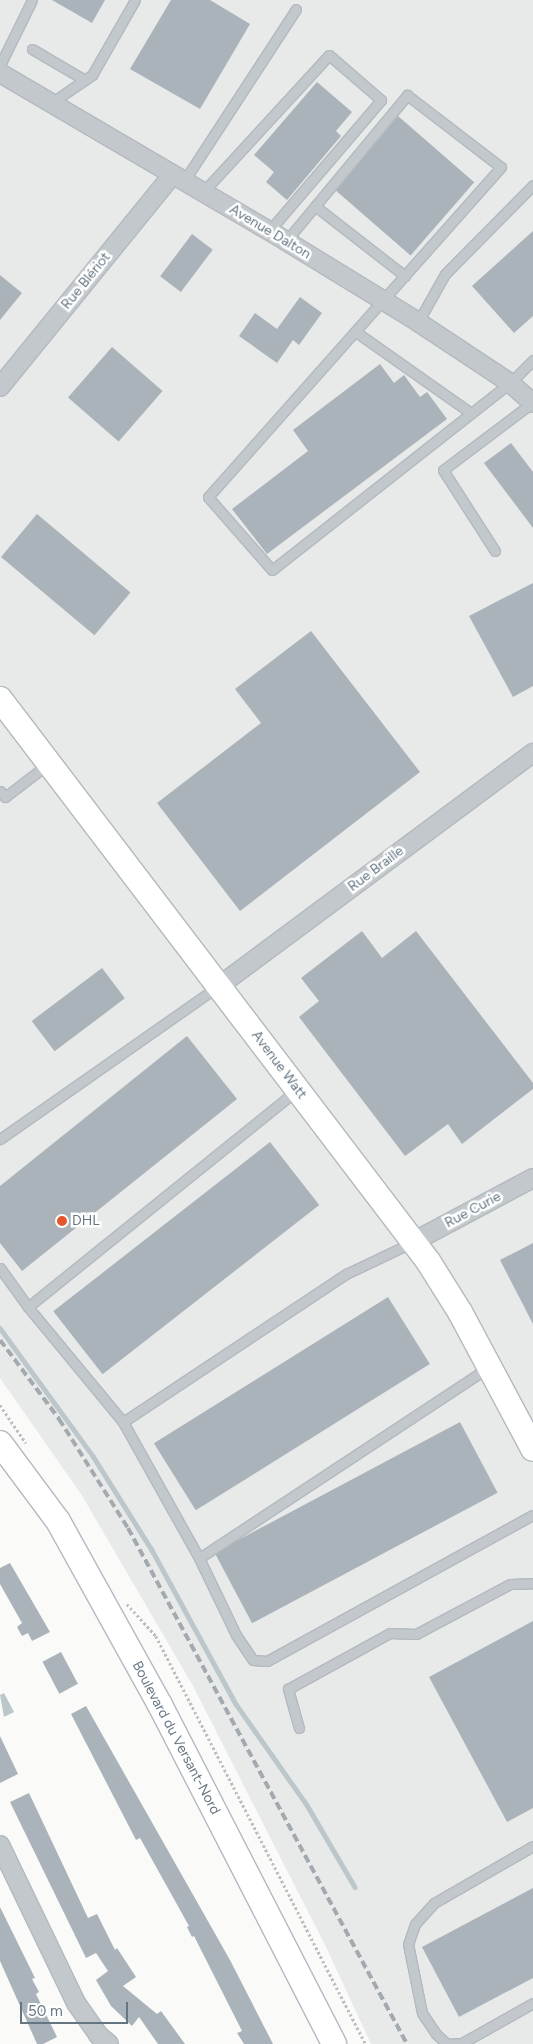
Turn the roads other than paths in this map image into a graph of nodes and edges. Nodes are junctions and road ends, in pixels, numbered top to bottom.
1 (32, 0) edge
2 (135, 0) edge
3 (296, 9) dead end
4 (32, 49) dead end
5 (0, 65) edge
6 (0, 73) edge
7 (86, 80) junction
8 (51, 103) junction
9 (178, 178) junction
10 (533, 185) edge
11 (203, 192) junction
12 (315, 206) junction
13 (269, 231) junction
14 (286, 241) junction
15 (405, 276) junction
16 (383, 302) junction
17 (418, 322) junction
18 (356, 332) junction
19 (533, 360) edge
20 (510, 383) junction
21 (0, 387) edge
22 (533, 403) edge
23 (472, 413) junction
24 (495, 551) dead end
25 (0, 699) edge
26 (533, 753) edge
27 (48, 764) junction
28 (2, 797) edge
29 (219, 986) junction
30 (298, 1090) junction
31 (0, 1139) edge
32 (533, 1178) edge
33 (413, 1242) junction
34 (0, 1268) edge
35 (28, 1307) junction
36 (490, 1367) junction
37 (123, 1422) junction
38 (0, 1443) edge
39 (533, 1449) edge
40 (533, 1515) edge
41 (199, 1558) junction
42 (533, 1583) edge
43 (299, 1728) dead end
44 (0, 1845) edge
45 (533, 1846) edge
46 (533, 2003) edge
47 (109, 2044) edge
48 (334, 2044) edge

1 - 5 lane
2 - 7 lane
3 - 9 lane
4 - 7 lane
6 - 8 street, Avenue Dalton
7 - 8 lane
8 - 9 street, Avenue Dalton
9 - 11 street, Avenue Dalton
9 - 21 street, Rue Blériot
10 - 17 lane
11 - 13 street, Avenue Dalton
11 - 13 lane
12 - 14 lane
12 - 15 lane
12 - 15 lane
13 - 14 street, Avenue Dalton
14 - 16 street, Avenue Dalton
15 - 16 lane
16 - 17 street, Avenue Dalton
16 - 18 lane
17 - 20 street, Avenue Dalton
18 - 23 lane
18 - 23 lane
19 - 20 lane
20 - 22 street, Avenue Dalton
20 - 23 lane
22 - 24 lane
25 - 27 street, Avenue Watt
26 - 29 street, Rue Braille
27 - 28 lane
27 - 29 street, Avenue Watt
29 - 30 street, Avenue Watt
29 - 31 lane
30 - 33 street, Avenue Watt
30 - 35 lane
32 - 33 street, Rue Curie
33 - 36 street, Avenue Watt
33 - 37 lane
34 - 35 lane
35 - 37 lane
36 - 39 street, Avenue Watt
36 - 41 lane
37 - 41 lane
38 - 48 street, Boulevard du Versant-Nord
40 - 41 lane
42 - 43 lane
44 - 47 street
45 - 46 lane

